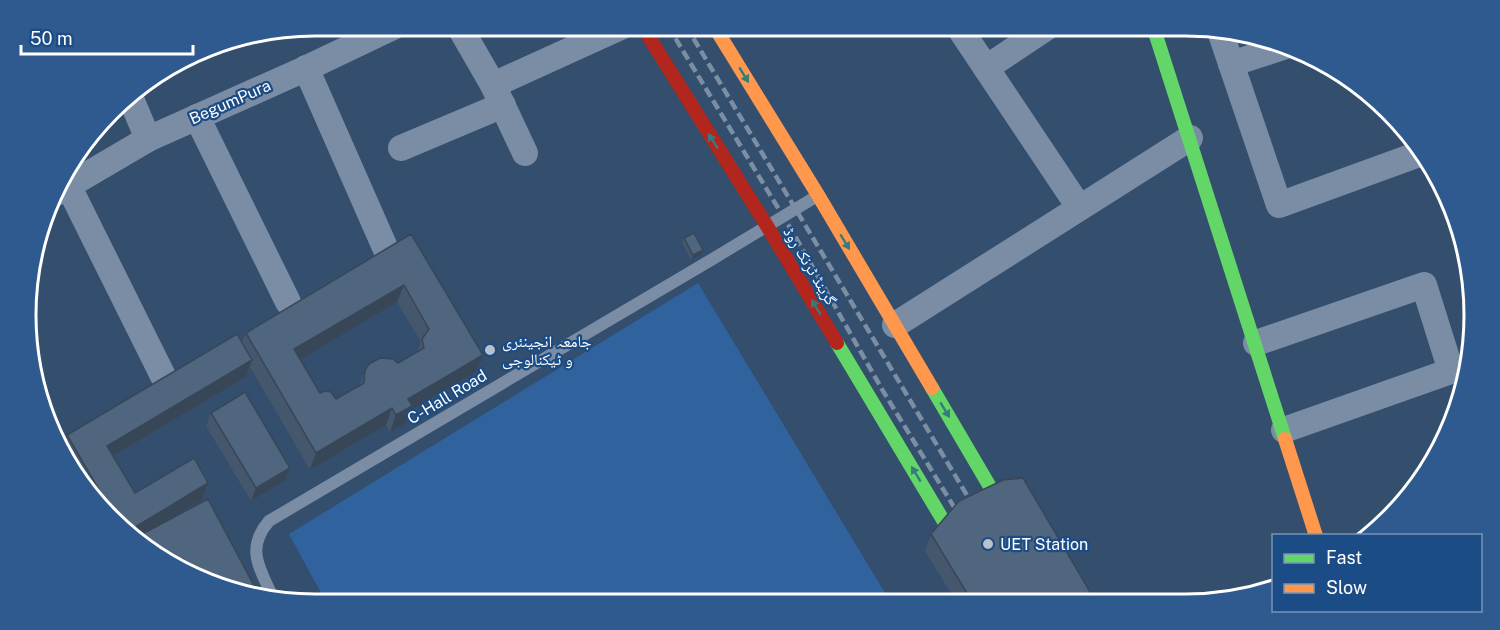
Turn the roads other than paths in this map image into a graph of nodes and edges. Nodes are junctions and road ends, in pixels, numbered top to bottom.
1 (359, 36) edge
2 (465, 36) edge
3 (605, 36) edge
4 (648, 36) edge
5 (720, 36) edge
6 (965, 36) edge
7 (1034, 36) edge
8 (1156, 36) edge
9 (1222, 38) edge
10 (1273, 50) edge
11 (1231, 64) junction
12 (306, 68) junction
13 (986, 68) junction
14 (498, 95) junction
15 (133, 103) edge
16 (197, 117) junction
17 (1190, 138) junction
18 (148, 139) junction
19 (401, 148) dead end
20 (525, 153) dead end
21 (1414, 156) edge
22 (70, 181) edge
23 (65, 191) edge
24 (818, 195) junction
25 (1080, 207) junction
26 (766, 226) junction
27 (387, 252) edge
28 (288, 302) dead end
29 (895, 325) junction
30 (1256, 343) junction
31 (164, 378) edge
32 (1284, 430) junction
33 (996, 497) edge
34 (946, 525) edge
35 (1315, 534) edge
36 (270, 590) edge

1 - 12 street, BegumPura
2 - 14 street
3 - 14 street
26 -> 4 main road, گرینڈ ٹرنک روڈ
5 -> 24 main road
6 - 13 street
7 - 13 street
8 - 17 main road
9 - 11 street
10 - 11 street
11 - 21 street
12 - 16 street, BegumPura
12 - 27 street
13 - 25 street
14 - 19 street
14 - 20 street
15 - 18 street
16 - 18 street, BegumPura
16 - 28 street
17 - 25 street
17 - 30 main road
18 - 22 street, BegumPura
23 - 31 street
24 - 26 lane, C-Hall Road
24 -> 29 main road
25 - 29 street
34 -> 26 main road, گرینڈ ٹرنک روڈ
26 - 36 lane, C-Hall Road
29 -> 33 main road
30 - 32 main road
30 - 32 street
32 - 35 main road

